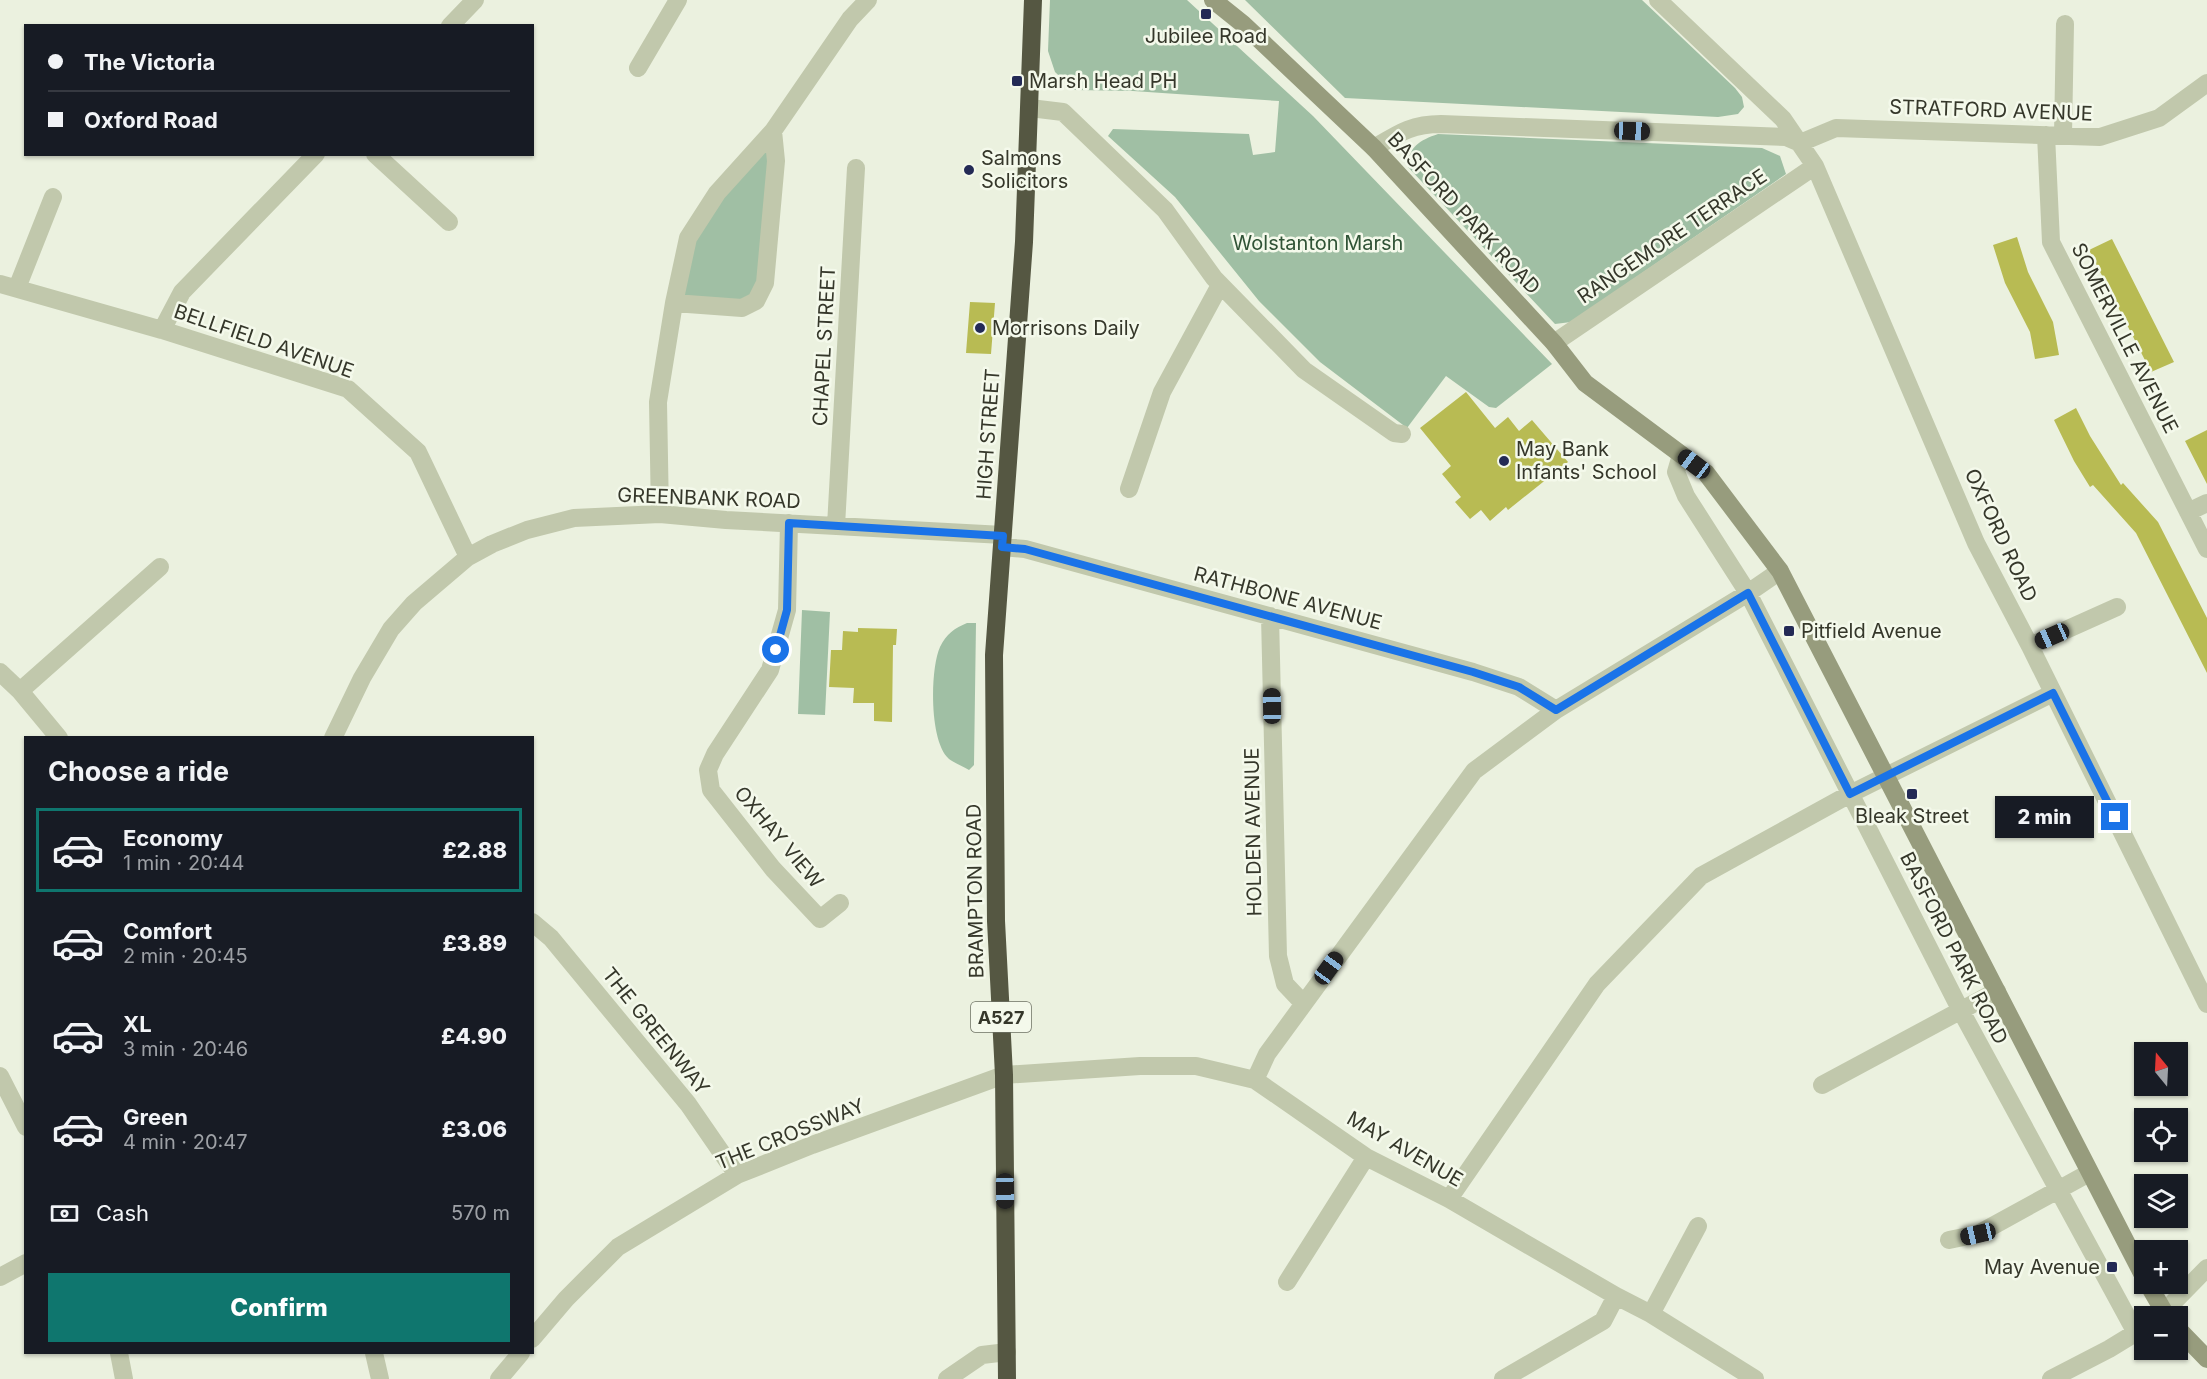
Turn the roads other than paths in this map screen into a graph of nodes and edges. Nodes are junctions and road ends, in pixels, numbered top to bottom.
1 (475, 0) edge
2 (678, 0) edge
3 (868, 0) edge
4 (1033, 0) edge
5 (1213, 0) edge
6 (1667, 3) edge
7 (452, 24) edge
8 (2065, 24) dead end
9 (638, 68) dead end
10 (2207, 83) edge
11 (1030, 108) junction
12 (773, 131) junction
13 (2054, 135) junction
14 (1800, 143) junction
15 (1374, 148) junction
16 (314, 156) edge
17 (377, 156) edge
18 (1815, 166) junction
19 (856, 168) dead end
20 (53, 197) dead end
21 (449, 222) dead end
22 (1220, 285) junction
23 (8, 286) edge
24 (674, 303) junction
25 (162, 330) junction
26 (1554, 343) junction
27 (1402, 434) dead end
28 (1681, 455) junction
29 (1129, 489) dead end
30 (2207, 503) edge
31 (2188, 512) junction
32 (660, 514) junction
33 (789, 523) junction
34 (831, 526) junction
35 (1003, 541) junction
36 (2207, 549) edge
37 (468, 557) junction
38 (160, 567) dead end
39 (1780, 571) junction
40 (1748, 593) junction
41 (2117, 606) dead end
42 (1270, 616) junction
43 (2030, 646) junction
44 (994, 655) joint
45 (2, 677) edge
46 (20, 691) junction
47 (2053, 693) junction
48 (1556, 710) junction
49 (57, 736) edge
50 (334, 736) edge
51 (1885, 777) junction
52 (1850, 794) junction
53 (840, 903) dead end
54 (534, 924) edge
55 (1997, 991) junction
56 (1303, 1004) junction
57 (2207, 1004) edge
58 (1960, 1009) junction
59 (1004, 1075) junction
60 (0, 1076) edge
61 (1255, 1080) junction
62 (1822, 1085) dead end
63 (24, 1123) edge
64 (1366, 1157) junction
65 (2089, 1173) junction
66 (737, 1175) junction
67 (2057, 1191) junction
68 (1449, 1199) junction
69 (1698, 1226) dead end
70 (1949, 1240) dead end
71 (2134, 1258) edge
72 (24, 1264) edge
73 (2207, 1268) edge
74 (0, 1277) edge
75 (1287, 1282) dead end
76 (1616, 1296) junction
77 (2172, 1306) edge
78 (1651, 1314) junction
79 (2134, 1320) edge
80 (2134, 1334) edge
81 (534, 1337) edge
82 (2188, 1339) edge
83 (1007, 1352) junction
84 (119, 1354) edge
85 (374, 1354) edge
86 (520, 1354) edge
87 (2207, 1359) edge
88 (1748, 1377) edge
89 (2056, 1378) edge
90 (124, 1379) edge
91 (380, 1379) edge
92 (500, 1379) edge
93 (947, 1379) edge
94 (1006, 1379) edge
95 (1503, 1379) edge

1 - 7 street
2 - 9 street
3 - 12 street
4 - 11 highway, HIGH STREET / A527
5 - 15 main road, BASFORD PARK ROAD
6 - 14 street, OXFORD ROAD
8 - 13 street, SOMERVILLE AVENUE
10 - 13 street, STRATFORD AVENUE
11 - 22 street
11 - 35 highway, HIGH STREET / A527
12 - 24 street
12 - 24 street
13 - 14 street, STRATFORD AVENUE
13 - 31 street, SOMERVILLE AVENUE
14 - 15 street
14 - 18 street, OXFORD ROAD
15 - 26 main road, BASFORD PARK ROAD
16 - 25 street
17 - 21 street
18 - 26 street, RANGEMORE TERRACE
18 - 43 street, OXFORD ROAD
19 - 34 street, CHAPEL STREET
20 - 23 street
22 - 27 street
22 - 29 street
23 - 25 street, BELLFIELD AVENUE
24 - 32 street
25 - 37 street, BELLFIELD AVENUE
26 - 28 main road, BASFORD PARK ROAD
28 - 39 main road, BASFORD PARK ROAD
28 - 40 street, BASFORD PARK ROAD
30 - 31 street
31 - 36 street, SOMERVILLE AVENUE
32 - 33 street, GREENBANK ROAD
32 - 37 street, GREENBANK ROAD
33 - 34 street, GREENBANK ROAD
33 - 53 street, OXHAY VIEW
34 - 35 street, GREENBANK ROAD
35 - 42 street, RATHBONE AVENUE
35 - 44 highway, HIGH STREET / A527
37 - 50 street, GREENBANK ROAD
38 - 46 street
39 - 40 street
39 - 51 main road, BASFORD PARK ROAD
40 - 48 street
40 - 52 street, BASFORD PARK ROAD
41 - 43 street
42 - 48 street, RATHBONE AVENUE
42 - 56 street, HOLDEN AVENUE
43 - 47 street, OXFORD ROAD
44 - 59 highway, BRAMPTON ROAD / A527
45 - 46 street
46 - 49 street
47 - 51 street
47 - 57 street, OXFORD ROAD
48 - 56 street
51 - 52 street
51 - 55 main road, BASFORD PARK ROAD
52 - 58 street, BASFORD PARK ROAD
52 - 68 street
54 - 66 street, THE GREENWAY
55 - 58 street
55 - 65 main road, BASFORD PARK ROAD
56 - 61 street
58 - 62 street
58 - 67 street, BASFORD PARK ROAD
59 - 61 street, MAY AVENUE
59 - 66 street, THE CROSSWAY
59 - 83 highway, BRAMPTON ROAD / A527
60 - 63 street
61 - 64 street, MAY AVENUE
64 - 68 street, MAY AVENUE
64 - 75 street
65 - 67 street
65 - 71 main road, BASFORD PARK ROAD
66 - 81 street, THE CROSSWAY
67 - 70 street
67 - 79 street, BASFORD PARK ROAD
68 - 76 street, MAY AVENUE
69 - 78 street
72 - 74 street
73 - 77 street
76 - 78 street, MAY AVENUE
76 - 95 street
78 - 88 street, MAY AVENUE
80 - 89 street
82 - 87 main road
83 - 93 street
83 - 94 highway, BRAMPTON ROAD / A527
84 - 90 street
85 - 91 street
86 - 92 street

